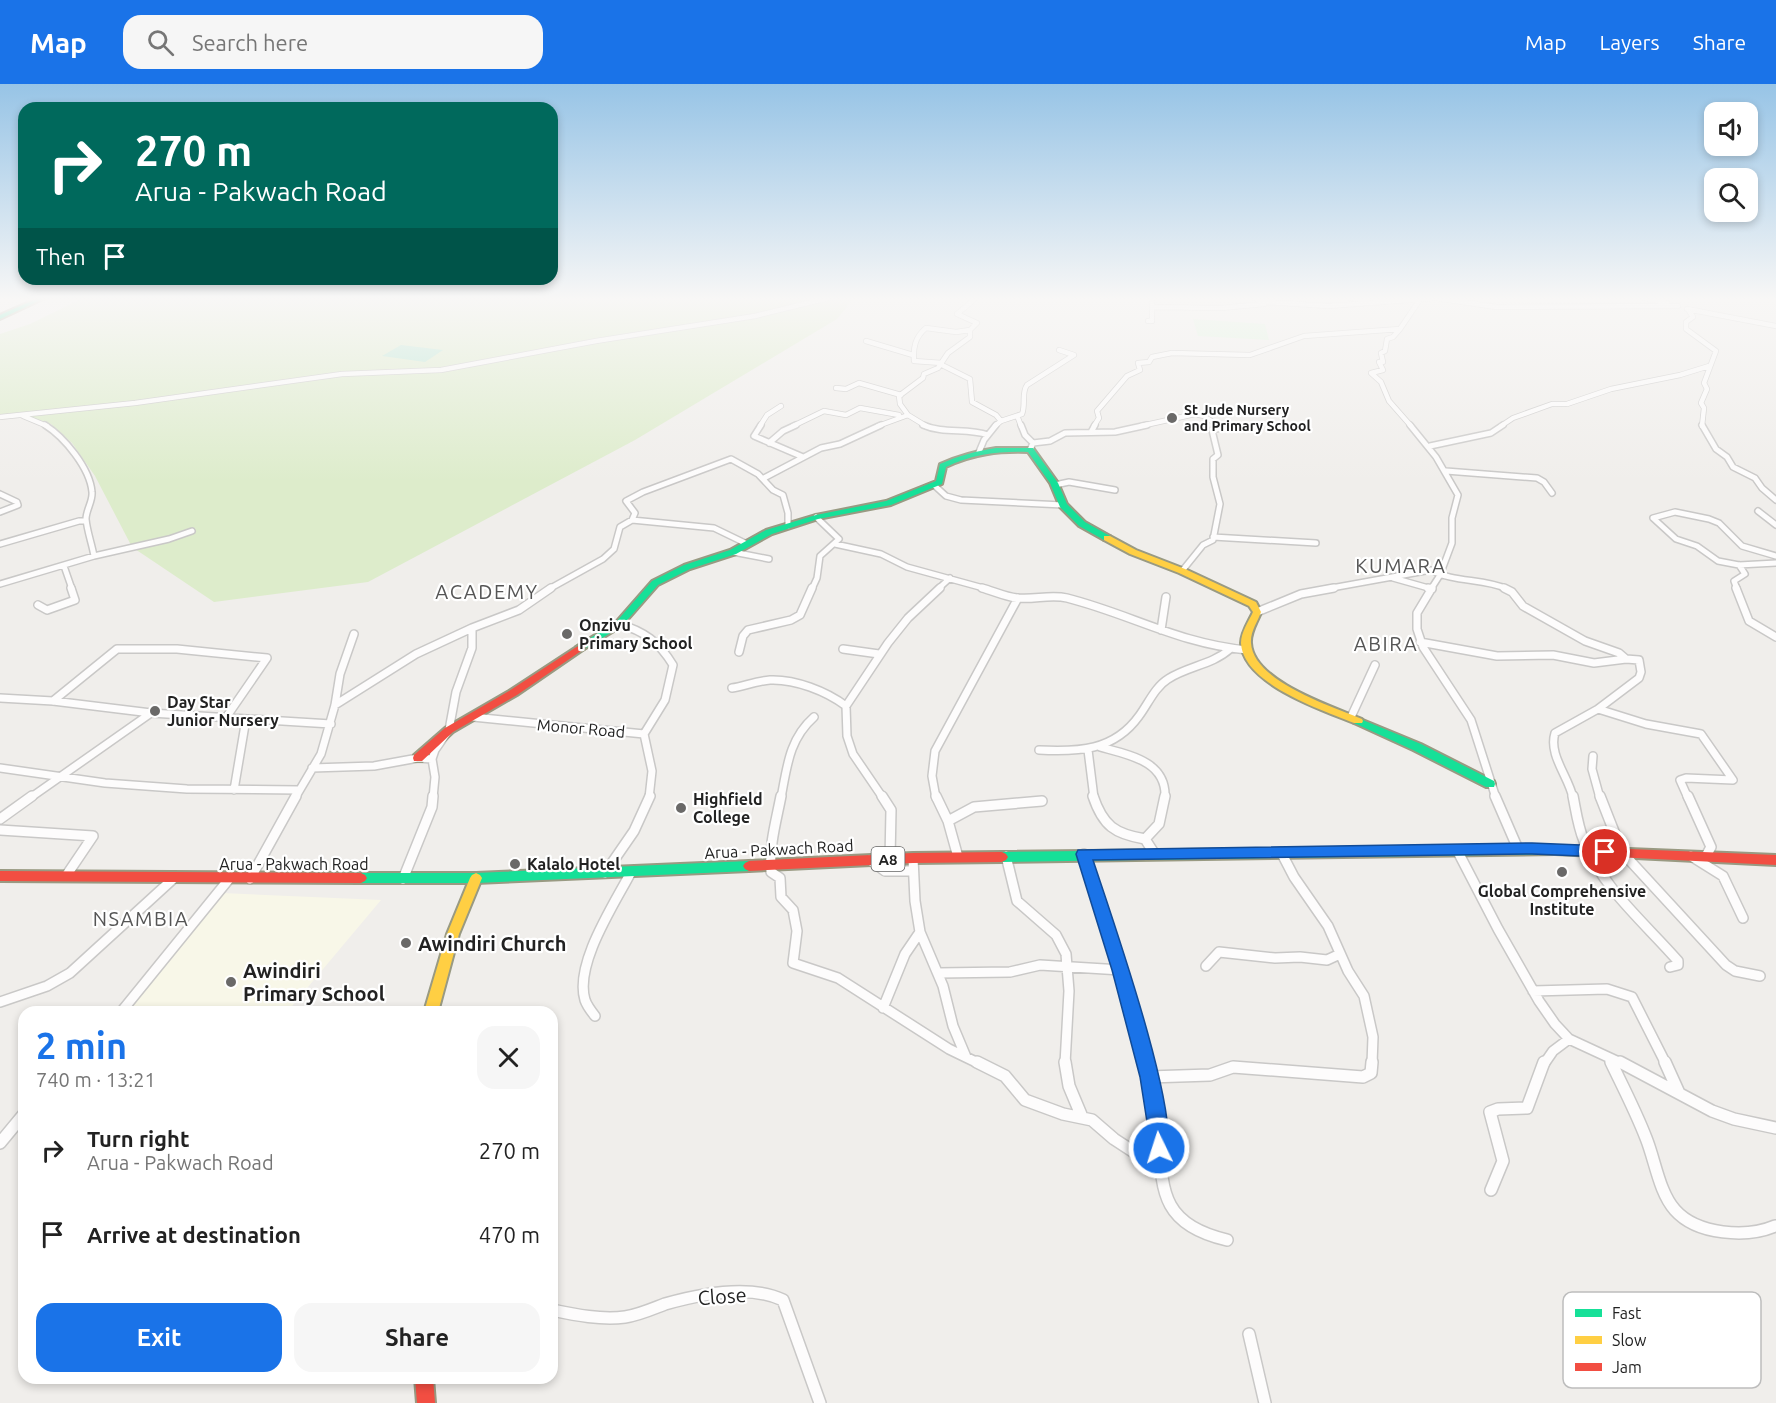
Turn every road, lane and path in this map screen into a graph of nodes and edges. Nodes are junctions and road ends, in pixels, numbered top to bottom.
1 (497, 360) edge
2 (914, 360) edge
3 (944, 360) edge
4 (1067, 360) edge
5 (1151, 360) edge
6 (1382, 360) edge
7 (1712, 360) edge
8 (942, 364) junction
9 (1709, 366) junction
10 (836, 388) dead end
11 (902, 395) junction
12 (781, 406) dead end
13 (905, 415) junction
14 (19, 416) junction
15 (0, 417) edge
16 (1018, 418) junction
17 (1001, 421) junction
18 (1091, 432) junction
19 (988, 435) junction
20 (769, 443) junction
21 (1032, 446) junction
22 (1430, 446) junction
23 (979, 452) junction
24 (803, 457) junction
25 (1446, 471) junction
26 (764, 478) junction
27 (934, 485) junction
28 (1055, 485) junction
29 (1115, 490) dead end
30 (1552, 492) dead end
31 (0, 494) edge
32 (1776, 500) edge
33 (1063, 505) junction
34 (1758, 511) dead end
35 (0, 512) edge
36 (816, 517) junction
37 (632, 520) junction
38 (86, 521) junction
39 (1776, 525) edge
40 (788, 526) junction
41 (192, 531) dead end
42 (1213, 537) junction
43 (1316, 543) dead end
44 (0, 544) edge
45 (747, 544) junction
46 (835, 544) junction
47 (733, 552) junction
48 (1776, 555) edge
49 (94, 556) junction
50 (769, 559) dead end
51 (1776, 563) edge
52 (1739, 565) junction
53 (64, 566) junction
54 (1182, 571) junction
55 (1440, 575) junction
56 (1389, 577) junction
57 (950, 578) junction
58 (0, 584) edge
59 (1432, 589) junction
60 (1166, 597) dead end
61 (1018, 598) junction
62 (38, 604) dead end
63 (1257, 612) junction
64 (619, 624) junction
65 (472, 628) junction
66 (1161, 630) junction
67 (354, 634) dead end
68 (1776, 637) edge
69 (1420, 642) junction
70 (843, 649) dead end
71 (1230, 649) junction
72 (1247, 650) junction
73 (739, 652) dead end
74 (879, 654) junction
75 (1626, 659) junction
76 (1375, 664) dead end
77 (732, 688) dead end
78 (0, 698) edge
79 (53, 701) junction
80 (335, 705) junction
81 (846, 706) junction
82 (1598, 708) junction
83 (151, 713) junction
84 (473, 717) junction
85 (814, 717) dead end
86 (1351, 717) junction
87 (225, 719) junction
88 (246, 719) junction
89 (331, 724) junction
90 (449, 730) junction
91 (644, 734) junction
92 (1100, 747) junction
93 (1039, 750) dead end
94 (1088, 750) junction
95 (1593, 756) dead end
96 (418, 758) junction
97 (432, 759) junction
98 (0, 768) edge
99 (312, 768) junction
100 (58, 777) junction
101 (1490, 784) junction
102 (234, 789) junction
103 (299, 790) junction
104 (1042, 801) dead end
105 (0, 819) edge
106 (948, 821) junction
107 (0, 830) edge
108 (1145, 839) junction
109 (1518, 849) junction
110 (1457, 850) junction
111 (1588, 851) junction
112 (1281, 852) junction
113 (1622, 852) junction
114 (1154, 853) junction
115 (1084, 854) junction
116 (1006, 856) junction
117 (1691, 856) junction
118 (1706, 856) junction
119 (958, 857) junction
120 (913, 858) junction
121 (890, 859) junction
122 (870, 860) junction
123 (1776, 860) edge
124 (771, 865) junction
125 (913, 871) junction
126 (631, 872) junction
127 (605, 873) junction
128 (0, 876) edge
129 (66, 876) junction
130 (174, 878) junction
131 (476, 878) junction
132 (229, 879) junction
133 (250, 879) junction
134 (403, 879) junction
135 (1743, 918) dead end
136 (920, 932) junction
137 (1340, 954) junction
138 (1206, 966) dead end
139 (1068, 967) junction
140 (1670, 967) dead end
141 (1121, 970) junction
142 (939, 973) junction
143 (1760, 976) dead end
144 (1533, 991) junction
145 (0, 1002) edge
146 (126, 1006) edge
147 (433, 1006) edge
148 (883, 1008) junction
149 (595, 1016) dead end
150 (1569, 1039) junction
151 (966, 1057) junction
152 (1610, 1060) junction
153 (1149, 1077) junction
154 (1679, 1093) junction
155 (1082, 1117) junction
156 (18, 1121) edge
157 (1776, 1128) edge
158 (0, 1143) edge
159 (1160, 1169) junction
160 (1491, 1190) dead end
161 (1775, 1226) edge
162 (1227, 1240) dead end
163 (558, 1311) edge
164 (1249, 1334) dead end
165 (424, 1384) edge
166 (426, 1403) edge
167 (820, 1403) edge
168 (1265, 1403) edge

1 - 14 street
2 - 8 street
3 - 8 street
4 - 16 street
5 - 18 street
6 - 22 street
7 - 9 street
8 - 11 street
8 - 17 street
9 - 22 street
9 - 32 street
10 - 11 street
11 - 13 street
12 - 20 street
13 - 19 street
13 - 20 street
13 - 24 street
14 - 15 street
14 - 38 street
16 - 17 street
16 - 21 street
17 - 19 street
18 - 21 street
18 - 42 street
19 - 23 street
20 - 24 street
21 - 23 street
21 - 28 street
22 - 25 street
23 - 27 street
24 - 26 street
25 - 30 street
25 - 55 street
26 - 37 street
26 - 40 street
27 - 33 street
27 - 36 street
28 - 29 street
28 - 33 street
31 - 35 street
33 - 54 street
34 - 39 street
36 - 40 street
36 - 46 street
37 - 45 street
37 - 65 street
38 - 44 street
38 - 49 street
40 - 45 street
41 - 49 street
42 - 43 street
42 - 54 street
45 - 47 street
46 - 57 street
46 - 73 street
47 - 50 street
47 - 64 street
48 - 52 street
49 - 53 street
51 - 52 street
52 - 68 street
53 - 58 street
53 - 62 street
54 - 63 street
55 - 56 street
55 - 59 street
55 - 75 street
56 - 59 street
56 - 63 street
57 - 61 street
57 - 74 street
59 - 69 street
60 - 66 street
61 - 66 street
61 - 106 street
63 - 72 street
64 - 84 street
64 - 91 street
65 - 80 street
65 - 90 street
66 - 71 street
67 - 80 street
69 - 75 street
69 - 101 street
70 - 74 street
71 - 72 street
71 - 92 street
72 - 86 street
74 - 81 street
75 - 82 street
76 - 86 street
77 - 81 street
78 - 79 street
79 - 83 street
79 - 87 street
80 - 89 street
81 - 121 street
82 - 111 street
82 - 118 street
83 - 87 street
83 - 100 street
84 - 90 street
84 - 91 street, Monor Road
85 - 124 street
86 - 101 street
87 - 88 street
88 - 89 street
88 - 102 street
89 - 99 street
90 - 96 street
90 - 97 street
91 - 127 street, Monor Road
92 - 94 street
92 - 108 street
93 - 94 street
94 - 108 street
95 - 113 street
96 - 97 street
96 - 99 street
97 - 134 street
98 - 100 street
99 - 103 street
100 - 102 street
100 - 105 street
101 - 109 street
102 - 103 street
103 - 133 street
104 - 106 street
106 - 119 street
107 - 129 street
108 - 114 street
109 - 110 street, Arua - Pakwach Road / A8
109 - 111 street, Arua - Pakwach Road / A8
110 - 112 street, Arua - Pakwach Road / A8
110 - 144 street
111 - 113 street, Arua - Pakwach Road / A8
111 - 140 street
112 - 114 street, Arua - Pakwach Road / A8
112 - 137 street
113 - 117 street, Arua - Pakwach Road / A8
113 - 143 street
114 - 115 street, Arua - Pakwach Road / A8
115 - 116 street, Arua - Pakwach Road / A8
115 - 141 street
116 - 119 street, Arua - Pakwach Road / A8
116 - 139 street
117 - 118 street, Arua - Pakwach Road / A8
117 - 135 street
118 - 123 street, Arua - Pakwach Road / A8
119 - 120 street, Arua - Pakwach Road / A8
120 - 121 street, Arua - Pakwach Road / A8
120 - 125 street
121 - 122 street, Arua - Pakwach Road / A8
122 - 124 street, Arua - Pakwach Road / A8
122 - 125 street
124 - 126 street, Arua - Pakwach Road / A8
124 - 148 street
125 - 136 street
126 - 127 street, Arua - Pakwach Road / A8
126 - 149 street
127 - 131 street, Arua - Pakwach Road / A8
128 - 129 street, Arua - Pakwach Road / A8
129 - 130 street, Arua - Pakwach Road / A8
130 - 132 street, Arua - Pakwach Road / A8
130 - 145 street
131 - 134 street, Arua - Pakwach Road / A8
131 - 147 street
132 - 133 street, Arua - Pakwach Road / A8
132 - 146 street
133 - 134 street, Arua - Pakwach Road / A8
136 - 142 street
136 - 148 street
137 - 138 street
137 - 153 street
139 - 141 street
139 - 142 street
139 - 155 street
141 - 153 street
142 - 151 street
144 - 150 street
144 - 154 street
148 - 151 street
150 - 152 street
150 - 160 street
151 - 155 street
152 - 154 street
152 - 161 street
153 - 159 street
154 - 157 street
155 - 159 street
156 - 158 street
159 - 162 street
163 - 167 street, Close
164 - 168 street
165 - 166 street

